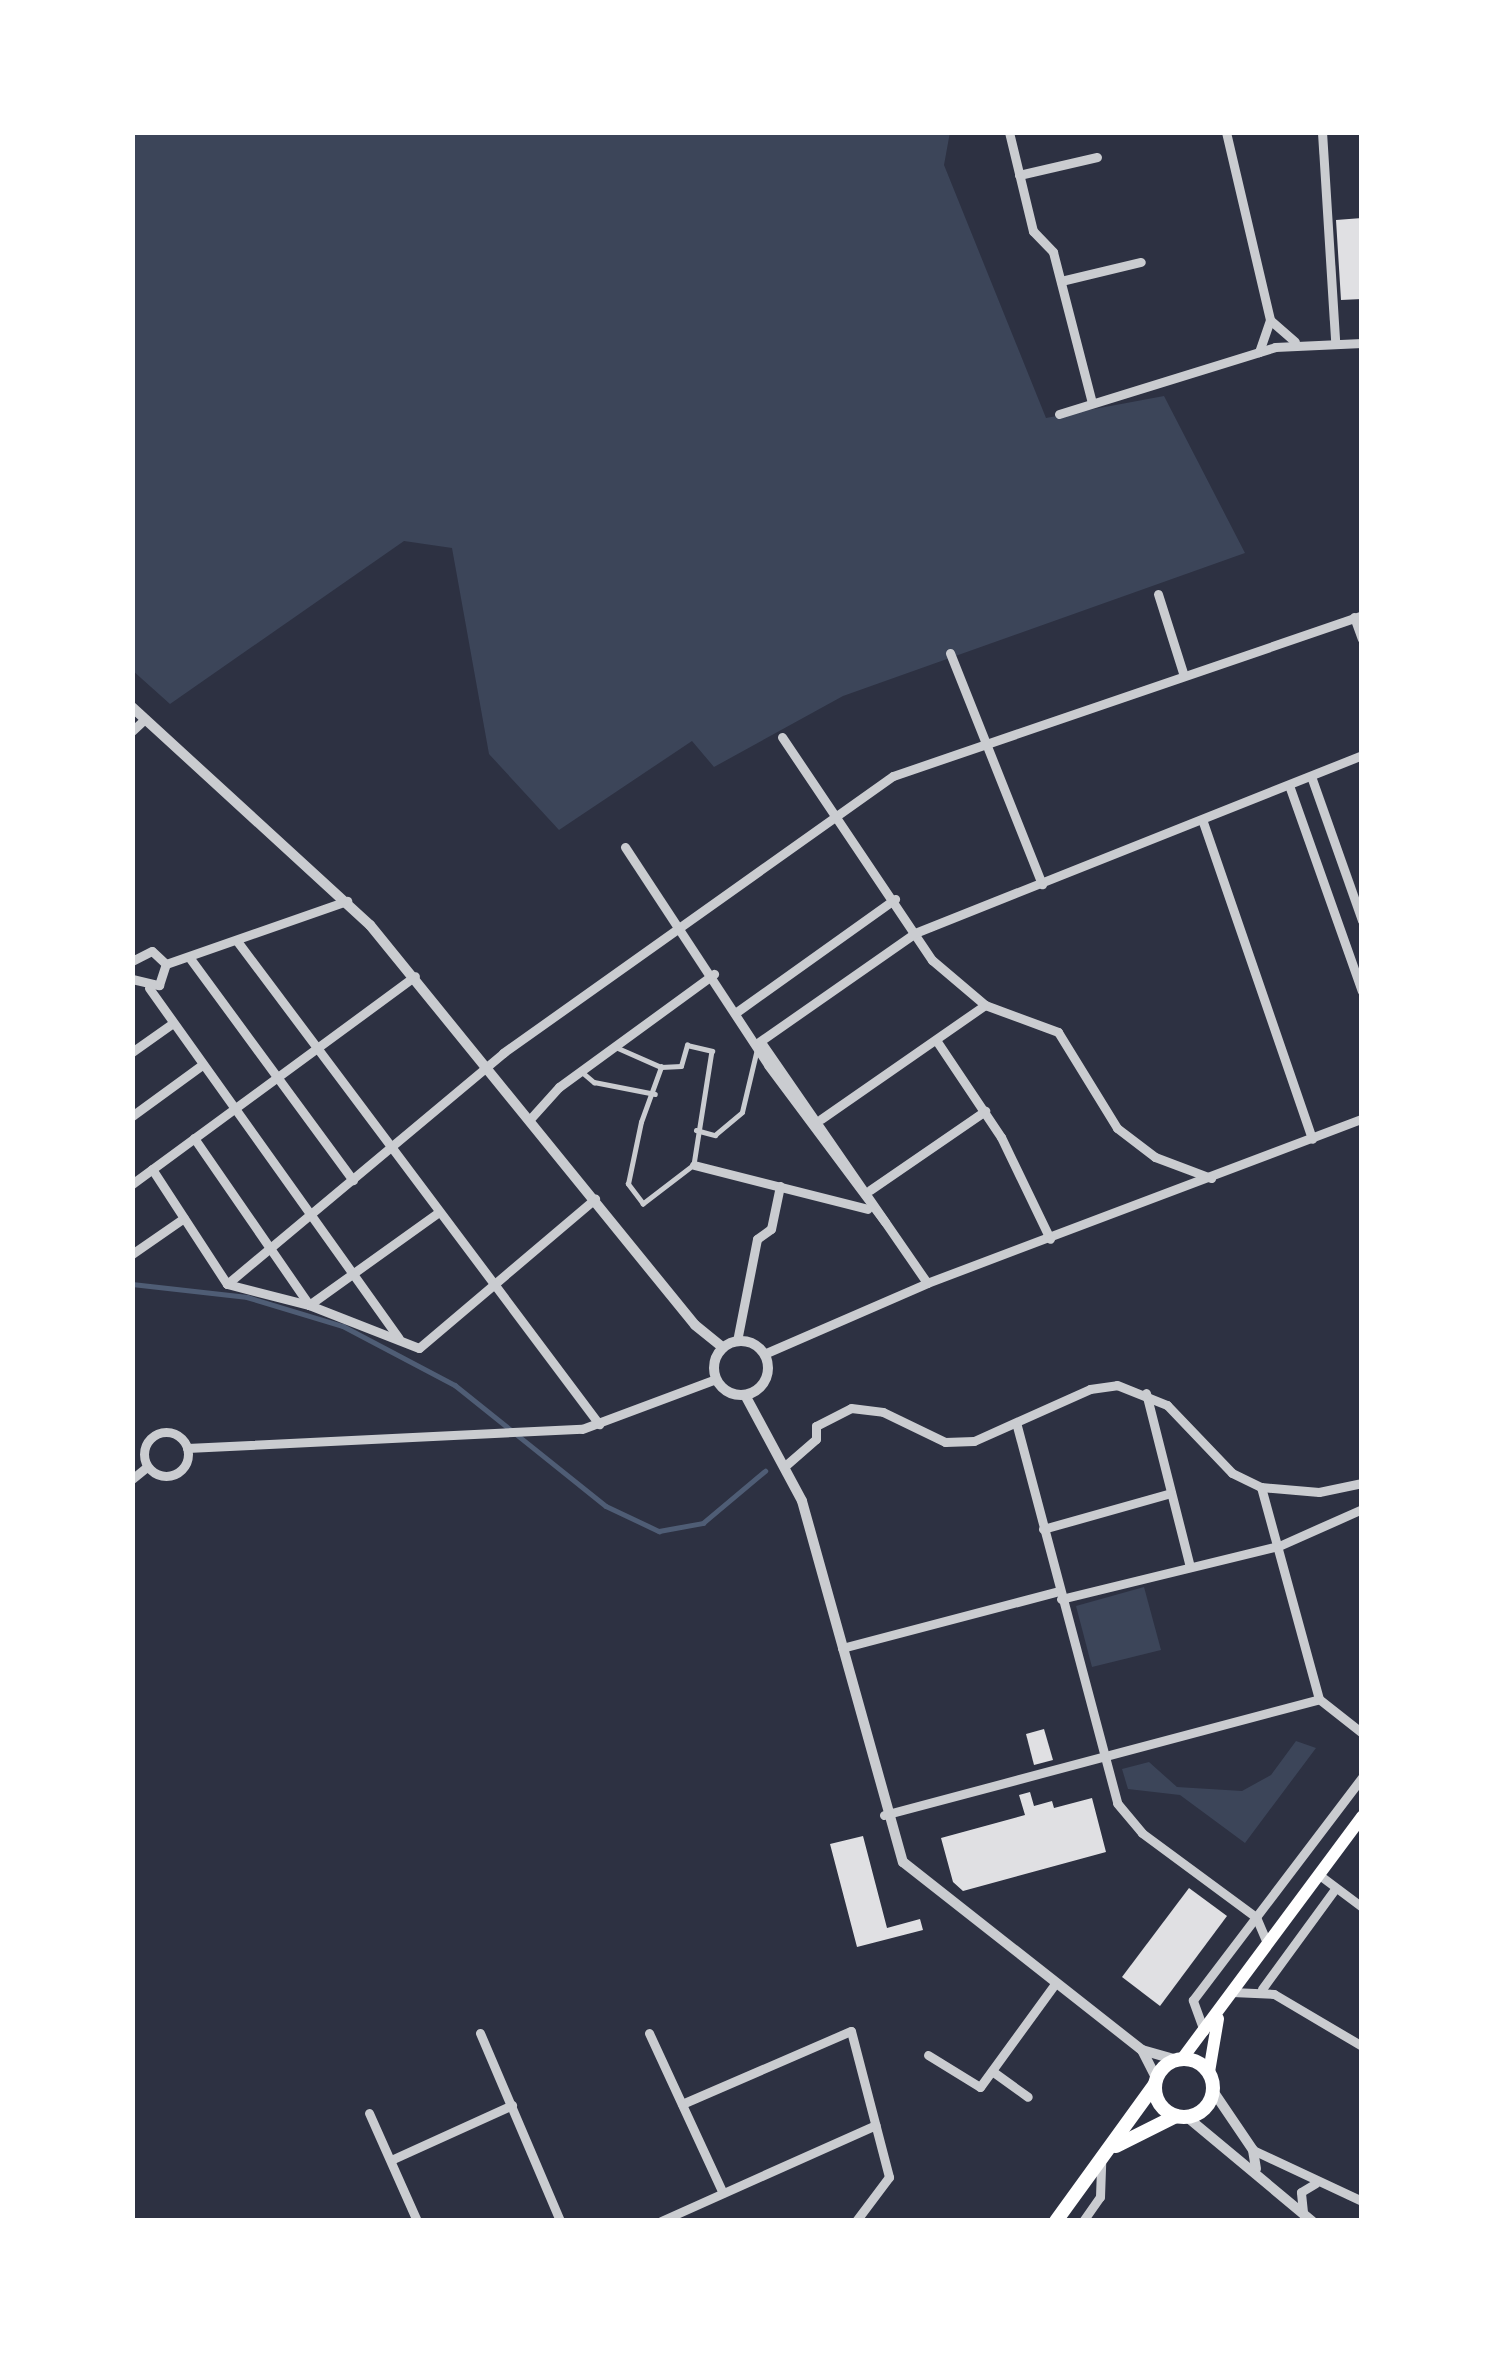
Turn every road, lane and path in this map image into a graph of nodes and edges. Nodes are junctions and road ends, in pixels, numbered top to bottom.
1 (1009, 132) edge
2 (1226, 132) edge
3 (1322, 132) edge
4 (1097, 157) dead end
5 (1019, 175) junction
6 (1141, 262) dead end
7 (1060, 281) junction
8 (1270, 320) junction
9 (1335, 341) junction
10 (1295, 342) junction
11 (1362, 343) edge
12 (1259, 352) junction
13 (1092, 403) junction
14 (1059, 414) dead end
15 (1158, 594) dead end
16 (1358, 616) edge
17 (1362, 639) edge
18 (950, 653) dead end
19 (1183, 673) junction
20 (132, 707) edge
21 (145, 719) junction
22 (132, 730) edge
23 (782, 737) dead end
24 (986, 740) junction
25 (1362, 755) edge
26 (1312, 779) junction
27 (1290, 788) junction
28 (837, 812) junction
29 (1203, 822) junction
30 (625, 847) dead end
31 (1042, 884) junction
32 (895, 899) junction
33 (347, 901) junction
34 (1362, 920) edge
35 (681, 925) junction
36 (915, 933) junction
37 (237, 940) junction
38 (189, 957) junction
39 (132, 958) edge
40 (166, 964) junction
41 (713, 974) junction
42 (416, 976) junction
43 (138, 986) edge
44 (1362, 992) edge
45 (986, 1005) junction
46 (738, 1011) junction
47 (172, 1022) junction
48 (936, 1040) junction
49 (759, 1042) junction
50 (616, 1045) junction
51 (316, 1048) junction
52 (132, 1052) edge
53 (202, 1065) junction
54 (488, 1065) junction
55 (661, 1067) junction
56 (580, 1071) junction
57 (277, 1077) junction
58 (656, 1094) junction
59 (233, 1109) junction
60 (985, 1111) junction
61 (132, 1116) edge
62 (531, 1118) junction
63 (821, 1119) junction
64 (1362, 1119) edge
65 (695, 1130) junction
66 (194, 1138) junction
67 (1312, 1139) junction
68 (392, 1149) junction
69 (694, 1165) junction
70 (152, 1169) junction
71 (1210, 1178) junction
72 (353, 1180) junction
73 (132, 1184) edge
74 (780, 1186) junction
75 (870, 1190) junction
76 (595, 1199) junction
77 (868, 1209) junction
78 (439, 1212) junction
79 (311, 1214) junction
80 (184, 1218) junction
81 (885, 1222) junction
82 (1049, 1239) junction
83 (268, 1249) junction
84 (132, 1253) edge
85 (356, 1278) junction
86 (494, 1282) junction
87 (226, 1283) junction
88 (928, 1283) junction
89 (309, 1305) junction
90 (399, 1338) junction
91 (737, 1341) junction
92 (723, 1348) junction
93 (764, 1354) junction
94 (716, 1379) junction
95 (1146, 1394) junction
96 (746, 1395) junction
97 (599, 1424) junction
98 (1017, 1426) junction
99 (132, 1437) edge
100 (146, 1444) junction
101 (187, 1448) junction
102 (785, 1466) junction
103 (147, 1467) junction
104 (132, 1479) edge
105 (1362, 1483) edge
106 (1262, 1487) junction
107 (1171, 1493) junction
108 (1362, 1509) edge
109 (1043, 1529) junction
110 (1279, 1546) junction
111 (1190, 1568) junction
112 (1060, 1595) junction
113 (842, 1648) junction
114 (1319, 1700) junction
115 (1362, 1733) edge
116 (1102, 1755) junction
117 (1362, 1777) edge
118 (884, 1816) junction
119 (1362, 1817) edge
120 (1318, 1874) junction
121 (1335, 1889) junction
122 (1362, 1907) edge
123 (1256, 1917) junction
124 (1268, 1943) junction
125 (1054, 1985) junction
126 (1262, 1990) junction
127 (1232, 1992) junction
128 (1219, 2012) junction
129 (480, 2032) dead end
130 (649, 2033) dead end
131 (1204, 2034) junction
132 (1362, 2046) edge
133 (1142, 2050) junction
134 (928, 2055) dead end
135 (1179, 2060) junction
136 (992, 2071) junction
137 (1209, 2072) junction
138 (1156, 2081) junction
139 (1213, 2091) junction
140 (1028, 2097) dead end
141 (682, 2104) junction
142 (512, 2105) junction
143 (369, 2114) dead end
144 (1182, 2116) junction
145 (876, 2125) junction
146 (1253, 2150) junction
147 (1104, 2157) junction
148 (392, 2160) junction
149 (1256, 2169) junction
150 (1321, 2182) junction
151 (723, 2193) junction
152 (1362, 2201) edge
153 (1307, 2217) edge
154 (417, 2221) edge
155 (560, 2221) edge
156 (661, 2221) edge
157 (856, 2221) edge
158 (1056, 2221) edge
159 (1083, 2221) edge

1 - 5 street
2 - 8 street
3 - 9 street
4 - 5 street
5 - 7 street
6 - 7 street
7 - 13 street
8 - 10 street
8 - 12 street
9 - 10 street
9 - 11 street
10 - 12 street
12 - 13 street
13 - 14 street
15 - 19 street
16 - 17 street
16 - 19 street
18 - 24 street
19 - 24 street
20 - 21 street
21 - 22 street
21 - 33 street
23 - 28 street
24 - 28 street
24 - 31 street
25 - 26 street
26 - 27 street
26 - 34 street
27 - 29 street
27 - 44 street
28 - 32 street
28 - 35 street
29 - 31 street
29 - 67 street
30 - 35 street
31 - 36 street
32 - 36 street
32 - 46 street
33 - 37 street
33 - 42 street
35 - 41 street
35 - 54 street
36 - 45 street
36 - 49 street
37 - 38 street
37 - 51 street
38 - 40 street
38 - 57 street
39 - 40 street
40 - 43 street
41 - 46 street
41 - 50 street
42 - 51 street
42 - 54 street
43 - 47 street
45 - 48 street
45 - 71 street
46 - 49 street
47 - 52 street
47 - 53 street
48 - 60 street
48 - 63 street
49 - 63 street
49 - 65 lane
49 - 77 street
50 - 55 lane
50 - 56 street
51 - 57 street
51 - 68 street
53 - 59 street
53 - 61 street
54 - 62 street
54 - 68 street
55 - 58 lane
55 - 65 lane
56 - 58 lane
56 - 62 street
57 - 59 street
57 - 72 street
58 - 69 lane
59 - 66 street
59 - 79 street
60 - 75 street
60 - 82 street
62 - 76 street
63 - 75 street
64 - 67 street
65 - 69 lane
66 - 70 street
66 - 83 street
67 - 71 street
68 - 72 street
68 - 78 street
69 - 74 street
70 - 73 street
70 - 80 street
71 - 82 street
72 - 79 street
74 - 77 street
74 - 91 street
75 - 81 street
76 - 86 street
76 - 92 street
77 - 81 street
78 - 85 street
78 - 86 street
79 - 83 street
79 - 85 street
80 - 84 street
80 - 87 street
81 - 88 street
82 - 88 street
83 - 87 street
83 - 89 street
85 - 89 street
85 - 90 street
86 - 90 street
86 - 97 street
87 - 89 street
88 - 93 street
89 - 90 street
91 - 92 street
91 - 93 street
92 - 94 street
93 - 96 street
94 - 96 street
94 - 97 street
95 - 98 street
95 - 106 street
95 - 107 street
96 - 102 street
97 - 101 street
98 - 102 street
98 - 109 street
99 - 100 street
100 - 101 street
100 - 103 street
101 - 103 street
102 - 113 street
103 - 104 street
105 - 106 street
106 - 110 street
107 - 109 street
107 - 111 street
108 - 110 street
109 - 112 street
110 - 111 street
110 - 114 street
111 - 112 street
112 - 113 street
112 - 116 street
113 - 118 street
114 - 115 street
114 - 116 street
116 - 118 street
116 - 123 street
117 - 123 street
118 - 125 street
119 - 120 main road
120 - 121 street
120 - 124 main road
121 - 122 street
121 - 126 street
123 - 124 street
123 - 131 street
124 - 127 main road
125 - 133 street
125 - 136 street
126 - 127 street
126 - 132 street
127 - 128 main road
128 - 131 main road
128 - 137 main road
129 - 142 street
130 - 141 street
131 - 135 main road
133 - 135 street
133 - 138 street
134 - 136 street
135 - 137 main road
135 - 138 main road
136 - 140 street
137 - 139 main road
138 - 144 main road
138 - 147 main road
139 - 144 main road
139 - 146 street
141 - 145 street
141 - 151 street
142 - 148 street
142 - 155 street
143 - 148 street
144 - 147 main road
144 - 149 street
145 - 151 street
145 - 157 street
146 - 149 street
146 - 150 street
147 - 158 main road
147 - 159 street
148 - 154 street
149 - 153 street
150 - 152 street
150 - 153 street
151 - 156 street

